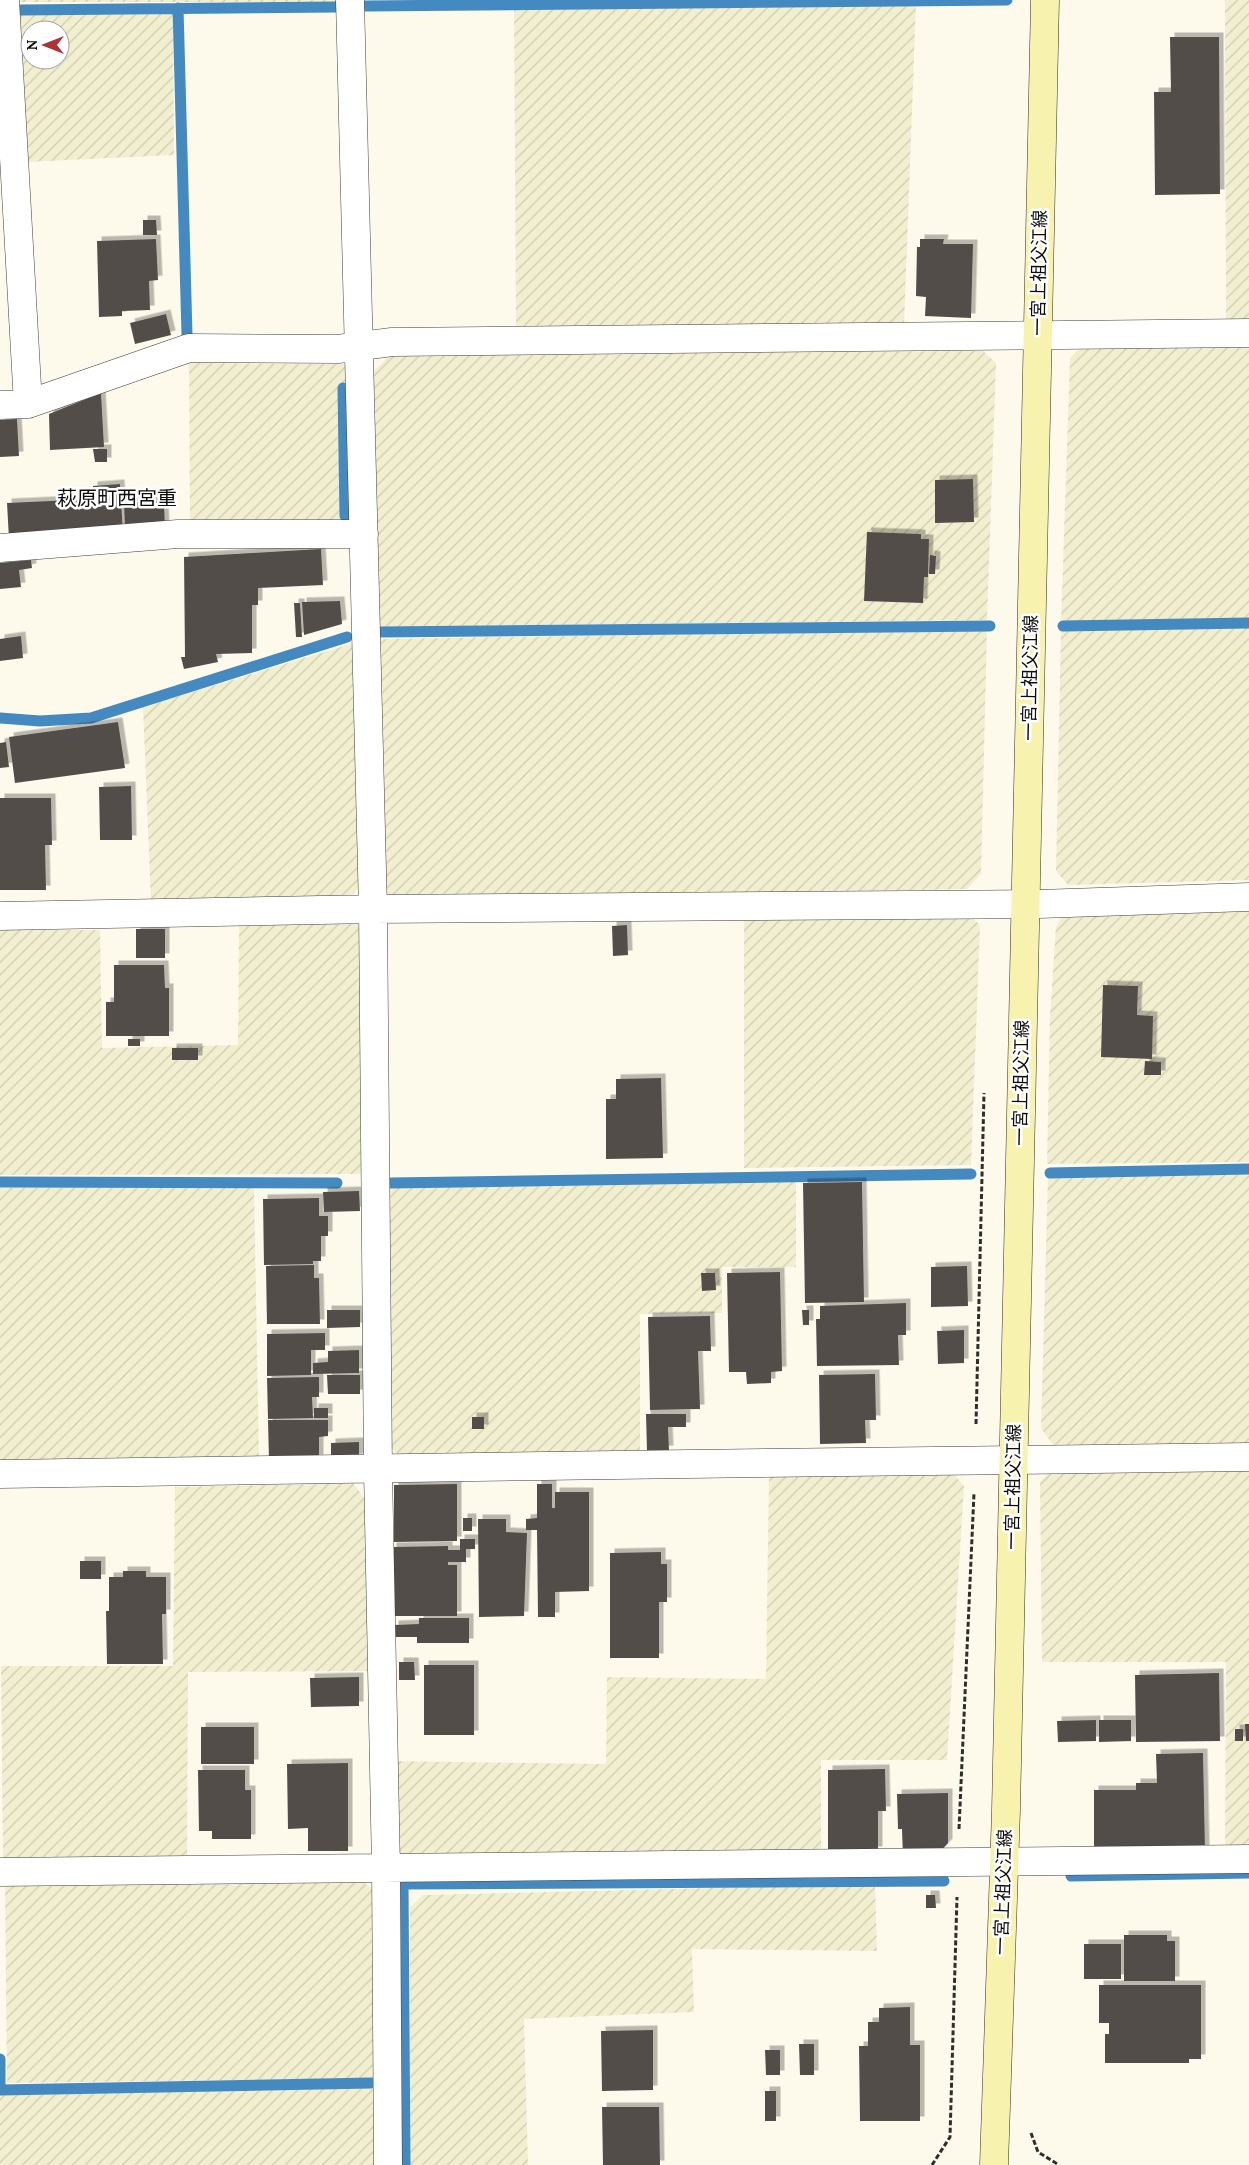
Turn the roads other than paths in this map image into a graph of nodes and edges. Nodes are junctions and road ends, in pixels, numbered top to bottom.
1 (6, 0) edge
2 (350, 0) edge
3 (1045, 0) edge
4 (5, 95) edge
5 (1249, 333) edge
6 (1038, 336) junction
7 (357, 347) junction
8 (28, 404) junction
9 (0, 405) edge
10 (364, 534) junction
11 (0, 548) edge
12 (1249, 897) edge
13 (1025, 904) junction
14 (373, 909) junction
15 (0, 916) edge
16 (1249, 1457) edge
17 (1014, 1459) junction
18 (378, 1470) junction
19 (0, 1474) edge
20 (1249, 1859) edge
21 (1004, 1862) junction
22 (386, 1868) junction
23 (0, 1872) edge
24 (388, 2165) edge
25 (994, 2165) edge

1 - 4 street
2 - 7 street
3 - 6 main road, 一宮上祖父江線
4 - 8 street
5 - 6 street
6 - 7 street
6 - 13 main road, 一宮上祖父江線
7 - 8 street
7 - 10 street
8 - 9 street
10 - 11 street
10 - 14 street
12 - 13 street
13 - 14 street
13 - 17 main road, 一宮上祖父江線
14 - 15 street
14 - 18 street
16 - 17 street
17 - 18 street
17 - 21 main road, 一宮上祖父江線
18 - 19 street
18 - 22 street
20 - 21 street
21 - 22 street
21 - 25 main road, 一宮上祖父江線
22 - 23 street
22 - 24 street

